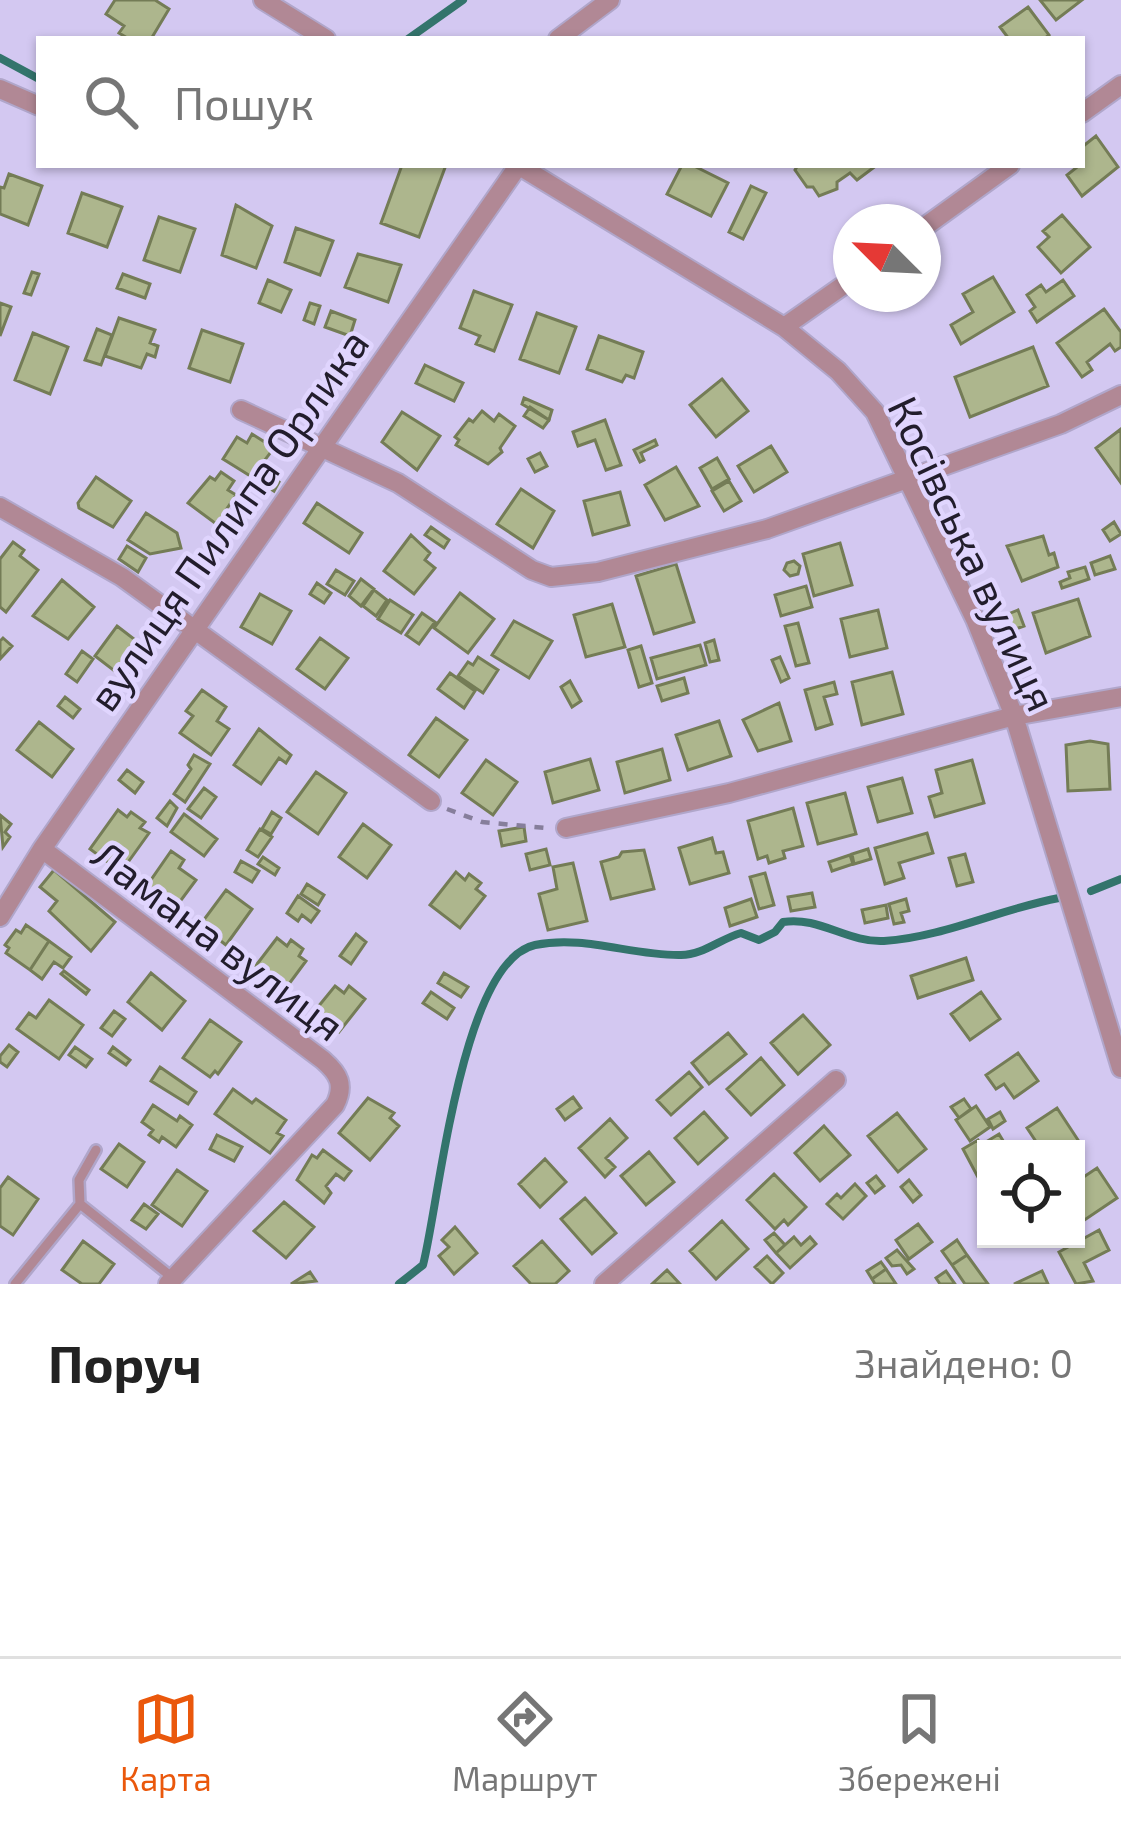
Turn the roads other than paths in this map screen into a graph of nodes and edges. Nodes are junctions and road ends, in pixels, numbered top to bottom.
1 (263, 0) edge
2 (610, 0) edge
3 (321, 36) edge
4 (562, 36) edge
5 (1121, 85) edge
6 (0, 89) edge
7 (36, 105) edge
8 (1085, 111) edge
9 (516, 168) edge
10 (523, 168) edge
11 (1006, 168) edge
12 (941, 215) edge
13 (833, 293) edge
14 (784, 327) junction
15 (1121, 394) edge
16 (241, 410) dead end
17 (322, 447) junction
18 (907, 481) junction
19 (0, 507) edge
20 (193, 629) junction
21 (1121, 683) edge
22 (1121, 697) edge
23 (1097, 699) junction
24 (1014, 716) junction
25 (431, 800) road end
26 (566, 828) road end
27 (42, 849) junction
28 (0, 917) edge
29 (1121, 1068) edge
30 (836, 1080) dead end
31 (96, 1150) dead end
32 (80, 1204) junction
33 (171, 1281) edge
34 (15, 1284) edge
35 (604, 1284) edge

1 - 3 street
2 - 4 street
5 - 8 street
6 - 7 street
9 - 17 street, вулиця Пилипа Орлика
10 - 14 street, Косівська вулиця
11 - 12 street
13 - 14 street
14 - 18 street, Косівська вулиця
15 - 18 street
16 - 17 street
17 - 18 street
17 - 20 street, вулиця Пилипа Орлика
18 - 24 street, Косівська вулиця
19 - 20 street
20 - 25 street
20 - 27 street, вулиця Пилипа Орлика
21 - 23 street
22 - 23 street
23 - 24 street
24 - 26 street
24 - 29 street, Косівська вулиця
27 - 28 street, вулиця Пилипа Орлика
27 - 33 street, Ламана вулиця
30 - 35 street
31 - 32 lane
32 - 33 lane
32 - 34 lane

